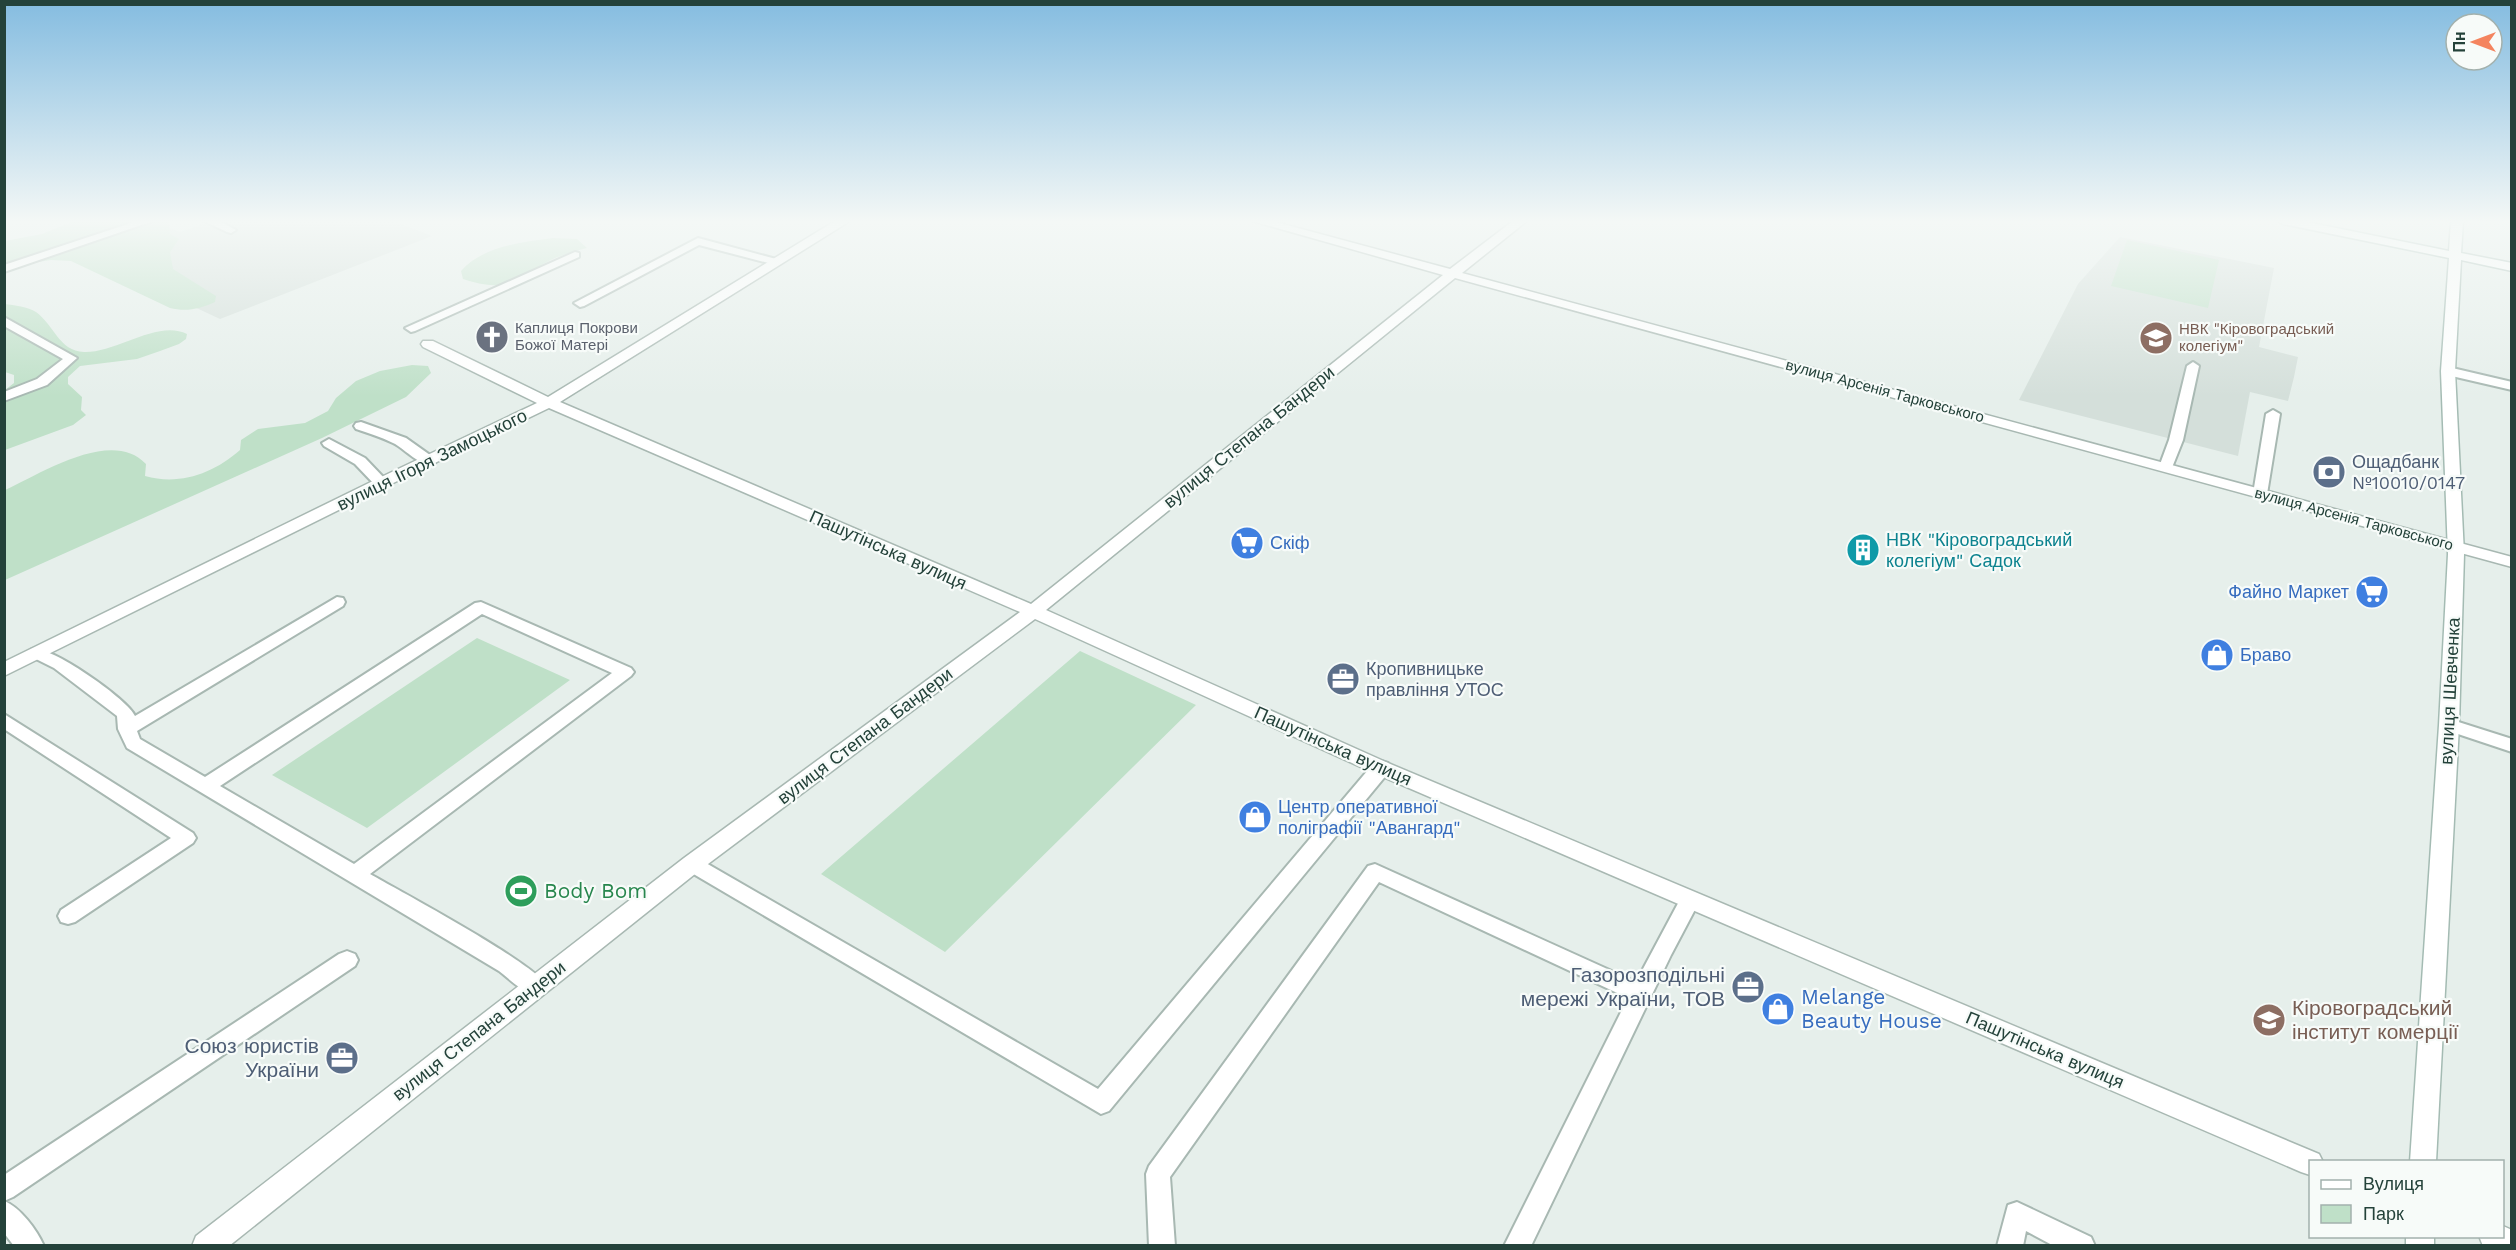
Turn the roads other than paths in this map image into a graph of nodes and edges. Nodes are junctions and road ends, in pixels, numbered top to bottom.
1 (517, 279) edge
2 (625, 279) edge
3 (748, 279) edge
4 (1446, 279) edge
5 (1467, 279) edge
6 (2454, 279) edge
7 (580, 303) dead end
8 (4, 321) edge
9 (428, 344) joint
10 (2193, 366) dead end
11 (2448, 371) junction
12 (2511, 386) edge
13 (4, 397) edge
14 (549, 404) junction
15 (2273, 414) dead end
16 (361, 426) dead end
17 (329, 443) dead end
18 (430, 460) junction
19 (2166, 467) junction
20 (381, 483) junction
21 (2260, 494) junction
22 (2456, 547) junction
23 (2511, 562) edge
24 (337, 602) dead end
25 (1032, 612) junction
26 (38, 654) junction
27 (4, 670) edge
28 (4, 720) edge
29 (2449, 726) junction
30 (127, 729) junction
31 (2511, 747) edge
32 (1381, 768) junction
33 (206, 786) junction
34 (692, 864) junction
35 (355, 874) junction
36 (1690, 900) junction
37 (68, 916) dead end
38 (347, 960) dead end
39 (536, 986) junction
40 (1641, 994) junction
41 (2423, 1160) edge
42 (2309, 1163) edge
43 (4, 1189) edge
44 (4, 1213) edge
45 (31, 1245) edge
46 (206, 1245) edge
47 (1162, 1245) edge
48 (1517, 1245) edge
49 (2010, 1245) edge
50 (2082, 1245) edge

1 - 9 lane
2 - 7 lane
3 - 14 street, вулиця Ігоря Замоцького
4 - 25 street, вулиця Степана Бандери
5 - 19 street, вулиця Арсенія Тарковського
6 - 11 street, вулиця Шевченка
8 - 13 lane
9 - 14 street, Пашутінська вулиця
10 - 19 lane
11 - 12 lane
11 - 22 street, вулиця Шевченка
14 - 18 street, вулиця Ігоря Замоцького
14 - 25 street, Пашутінська вулиця
15 - 21 lane
16 - 18 lane
17 - 20 lane
18 - 20 street, вулиця Ігоря Замоцького
19 - 21 street, вулиця Арсенія Тарковського
20 - 26 street, вулиця Ігоря Замоцького
21 - 22 street, вулиця Арсенія Тарковського
22 - 23 street, вулиця Арсенія Тарковського
22 - 29 street, вулиця Шевченка
24 - 30 lane
25 - 32 street, Пашутінська вулиця
25 - 34 street, вулиця Степана Бандери
26 - 27 street, вулиця Ігоря Замоцького
26 - 30 lane
28 - 37 lane
29 - 31 lane
29 - 41 street, вулиця Шевченка
30 - 33 lane
32 - 34 lane
32 - 36 street, Пашутінська вулиця
33 - 35 lane
33 - 35 lane
34 - 39 street, вулиця Степана Бандери
35 - 39 lane
36 - 40 lane
36 - 42 street, Пашутінська вулиця
38 - 43 lane
39 - 46 street, вулиця Степана Бандери
40 - 47 lane
40 - 48 lane
44 - 45 lane
49 - 50 lane

